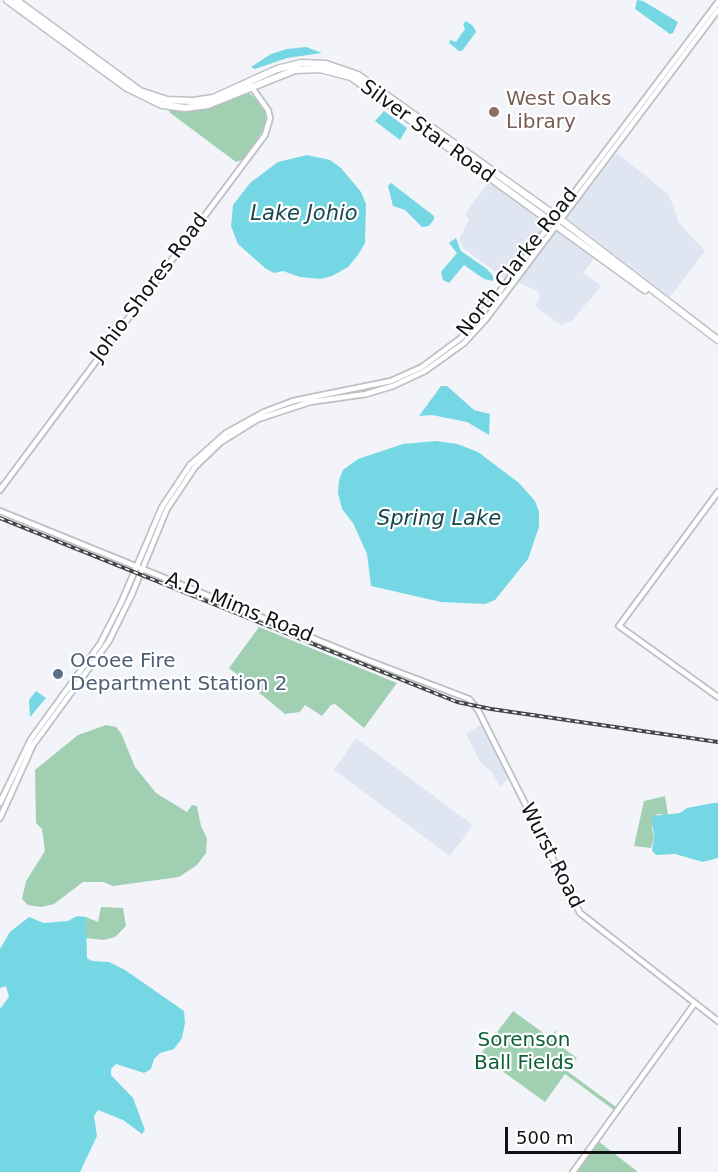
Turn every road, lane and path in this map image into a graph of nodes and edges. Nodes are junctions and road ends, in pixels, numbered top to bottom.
1 (9, 0) edge
2 (16, 0) edge
3 (718, 2) edge
4 (718, 10) edge
5 (31, 14) junction
6 (666, 75) junction
7 (250, 85) junction
8 (384, 96) junction
9 (453, 150) junction
10 (492, 172) junction
11 (556, 221) junction
12 (614, 265) junction
13 (671, 306) junction
14 (718, 340) edge
15 (0, 490) edge
16 (718, 492) edge
17 (0, 511) edge
18 (136, 566) junction
19 (143, 569) junction
20 (718, 697) edge
21 (476, 706) joint
22 (39, 731) junction
23 (0, 803) edge
24 (0, 818) edge
25 (695, 1003) junction
26 (718, 1021) edge
27 (573, 1172) edge

1 - 5 main road
2 - 5 main road, Silver Star Road
3 - 6 street
4 - 6 street
5 - 7 main road, Silver Star Road
5 - 7 main road, Silver Star Road
6 - 11 street, North Clarke Road
7 - 8 main road, Silver Star Road
7 - 8 main road, Silver Star Road
7 - 15 street, Johio Shores Road
8 - 9 main road, Silver Star Road
8 - 10 main road, Silver Star Road
9 - 10 main road
9 - 11 main road, Silver Star Road
10 - 11 main road, Silver Star Road
11 - 12 main road, Silver Star Road
11 - 12 main road, Silver Star Road
11 - 18 street, North Clarke Road
11 - 19 street, North Clarke Road
12 - 13 main road, Silver Star Road
12 - 13 main road, Silver Star Road
13 - 14 main road, Silver Star Road
16 - 20 street
17 - 18 street, A.D. Mims Road
18 - 19 street, A.D. Mims Road
18 - 22 street, North Clarke Road
19 - 21 street, A.D. Mims Road
19 - 22 street, North Clarke Road
21 - 25 street, Wurst Road
22 - 23 street
22 - 24 street
25 - 26 street, Wurst Road
25 - 27 street

